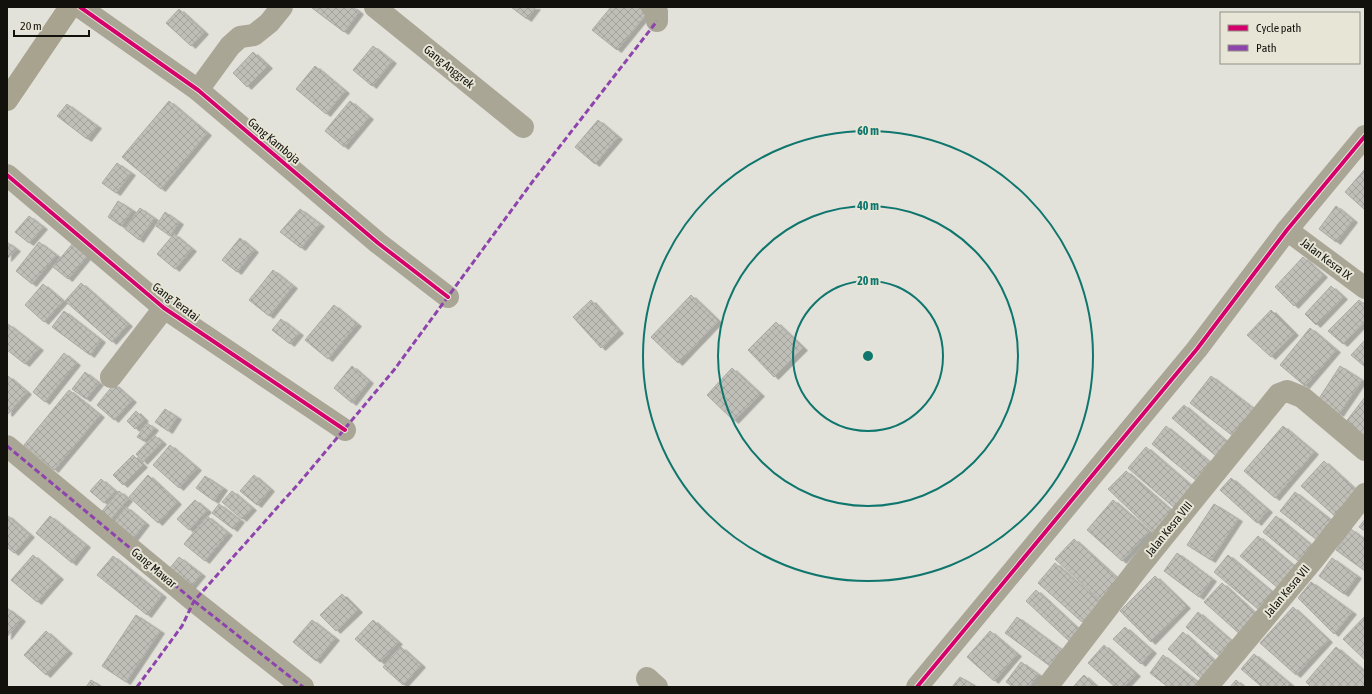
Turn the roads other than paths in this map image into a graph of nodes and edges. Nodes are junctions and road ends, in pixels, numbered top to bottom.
1 (70, 7) edge
2 (80, 7) edge
3 (282, 7) edge
4 (375, 7) edge
5 (198, 90) junction
6 (7, 100) edge
7 (523, 127) dead end
8 (1365, 136) edge
9 (7, 175) edge
10 (1287, 230) junction
11 (1365, 288) edge
12 (448, 298) dead end
13 (164, 308) junction
14 (111, 377) dead end
15 (345, 430) dead end
16 (7, 446) edge
17 (1365, 450) edge
18 (1365, 494) edge
19 (303, 687) edge
20 (917, 687) edge
21 (1047, 687) edge
22 (1207, 687) edge

1 - 6 main road
2 - 5 street, Gang Kamboja
3 - 5 street
4 - 7 street, Gang Anggrek
5 - 12 street, Gang Kamboja
8 - 10 street
9 - 13 street, Gang Teratai
10 - 11 street, Jalan Kesra IX
10 - 20 street
13 - 14 street
13 - 15 street, Gang Teratai
16 - 19 street, Gang Mawar
17 - 21 street, Jalan Kesra VIII
18 - 22 street, Jalan Kesra VII

